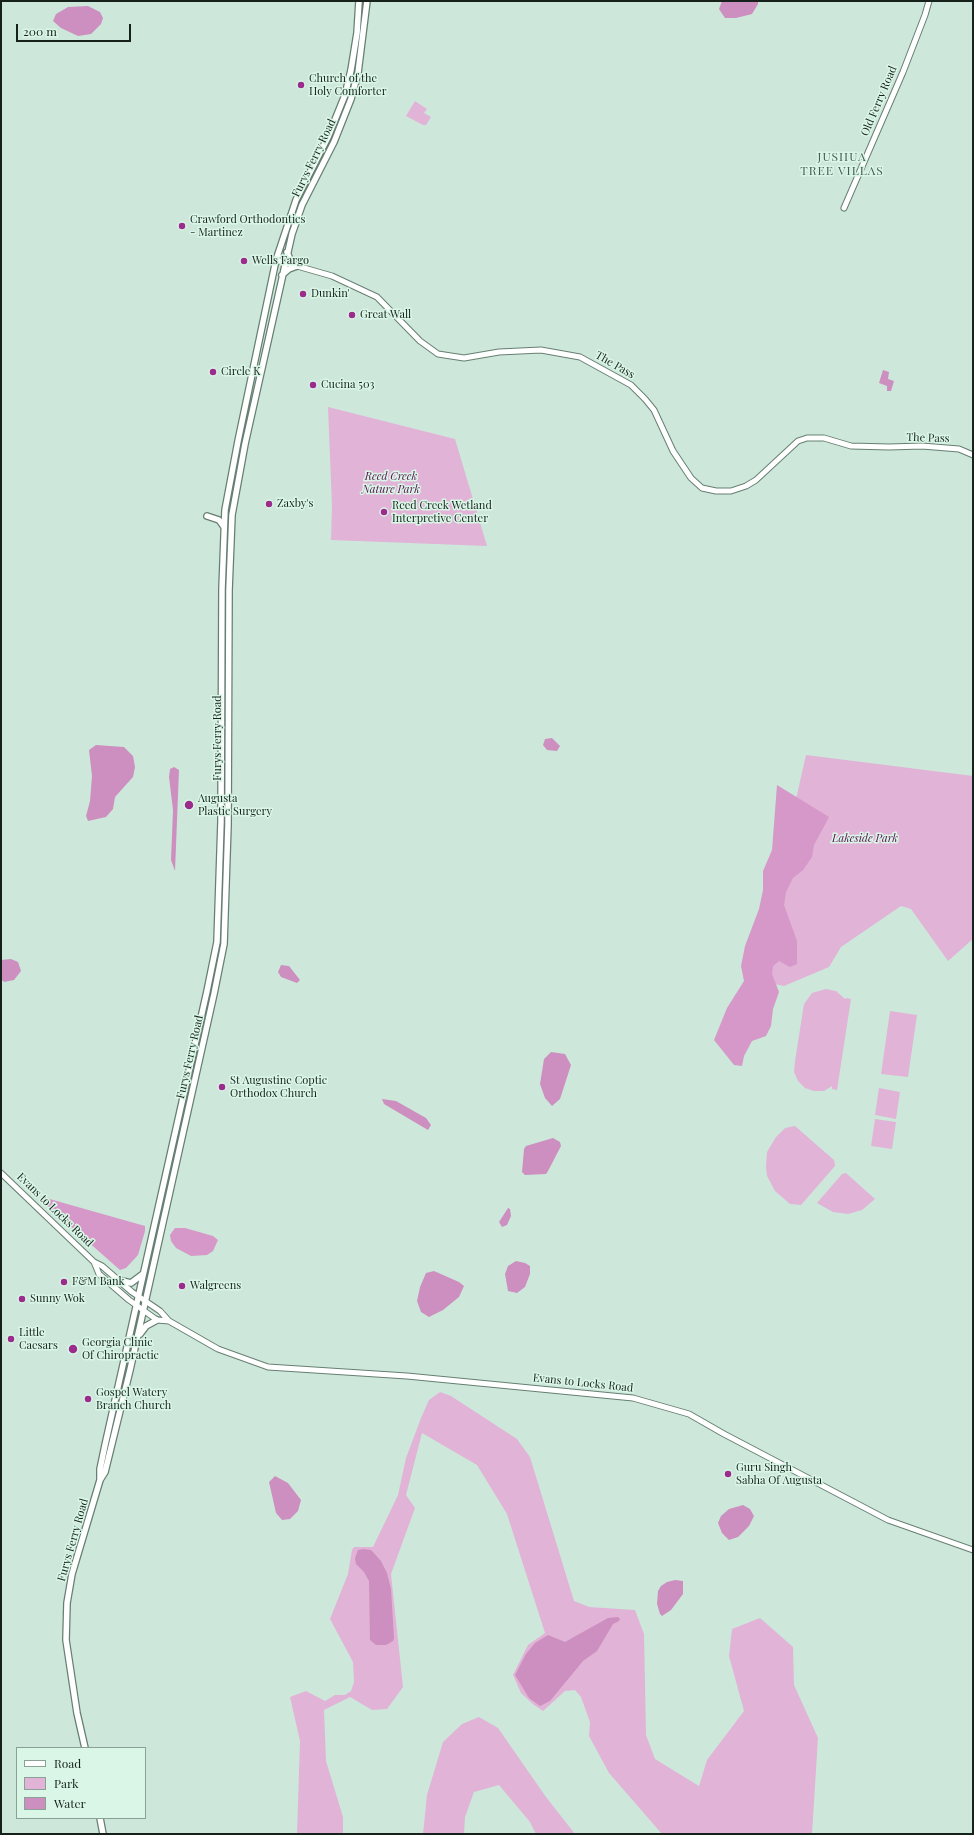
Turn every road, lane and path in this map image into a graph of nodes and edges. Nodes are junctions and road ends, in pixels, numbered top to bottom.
1 (359, 1) edge
2 (367, 1) edge
3 (929, 1) edge
4 (844, 208) dead end
5 (287, 252) junction
6 (276, 260) junction
7 (284, 264) junction
8 (297, 266) junction
9 (282, 275) junction
10 (249, 388) junction
11 (257, 389) junction
12 (973, 455) edge
13 (207, 516) dead end
14 (224, 529) junction
15 (1, 1173) edge
16 (94, 1262) junction
17 (144, 1274) junction
18 (118, 1280) junction
19 (138, 1297) junction
20 (146, 1302) junction
21 (136, 1305) junction
22 (144, 1310) junction
23 (157, 1320) junction
24 (169, 1321) junction
25 (137, 1340) junction
26 (100, 1480) junction
27 (973, 1550) edge
28 (85, 1747) edge
29 (100, 1819) edge
30 (103, 1834) edge

1 - 6 main road, Furys Ferry Road
2 - 5 main road, Furys Ferry Road
3 - 4 street, Old Ferry Road
5 - 7 main road, Furys Ferry Road
5 - 8 main road
6 - 7 street, The Pass
6 - 10 main road, Furys Ferry Road
7 - 8 street, The Pass
7 - 9 main road, Furys Ferry Road
8 - 9 main road
8 - 12 street, The Pass
9 - 11 main road, Furys Ferry Road
10 - 11 main road
10 - 14 main road, Furys Ferry Road
11 - 20 main road, Furys Ferry Road
13 - 14 main road
14 - 17 main road, Furys Ferry Road
15 - 16 street, Evans to Locks Road
16 - 18 street, Evans to Locks Road
16 - 21 street, Evans to Locks Road
17 - 18 main road
17 - 19 main road, Furys Ferry Road
18 - 19 street, Evans to Locks Road
19 - 20 street, Evans to Locks Road
19 - 21 main road, Furys Ferry Road
20 - 22 main road, Furys Ferry Road
20 - 24 street, Evans to Locks Road
21 - 22 street, Evans to Locks Road
21 - 26 main road, Furys Ferry Road
22 - 23 street, Evans to Locks Road
22 - 25 main road, Furys Ferry Road
23 - 24 street, Evans to Locks Road
23 - 25 main road
24 - 27 street, Evans to Locks Road
25 - 26 main road, Furys Ferry Road
26 - 28 main road, Furys Ferry Road
29 - 30 main road

